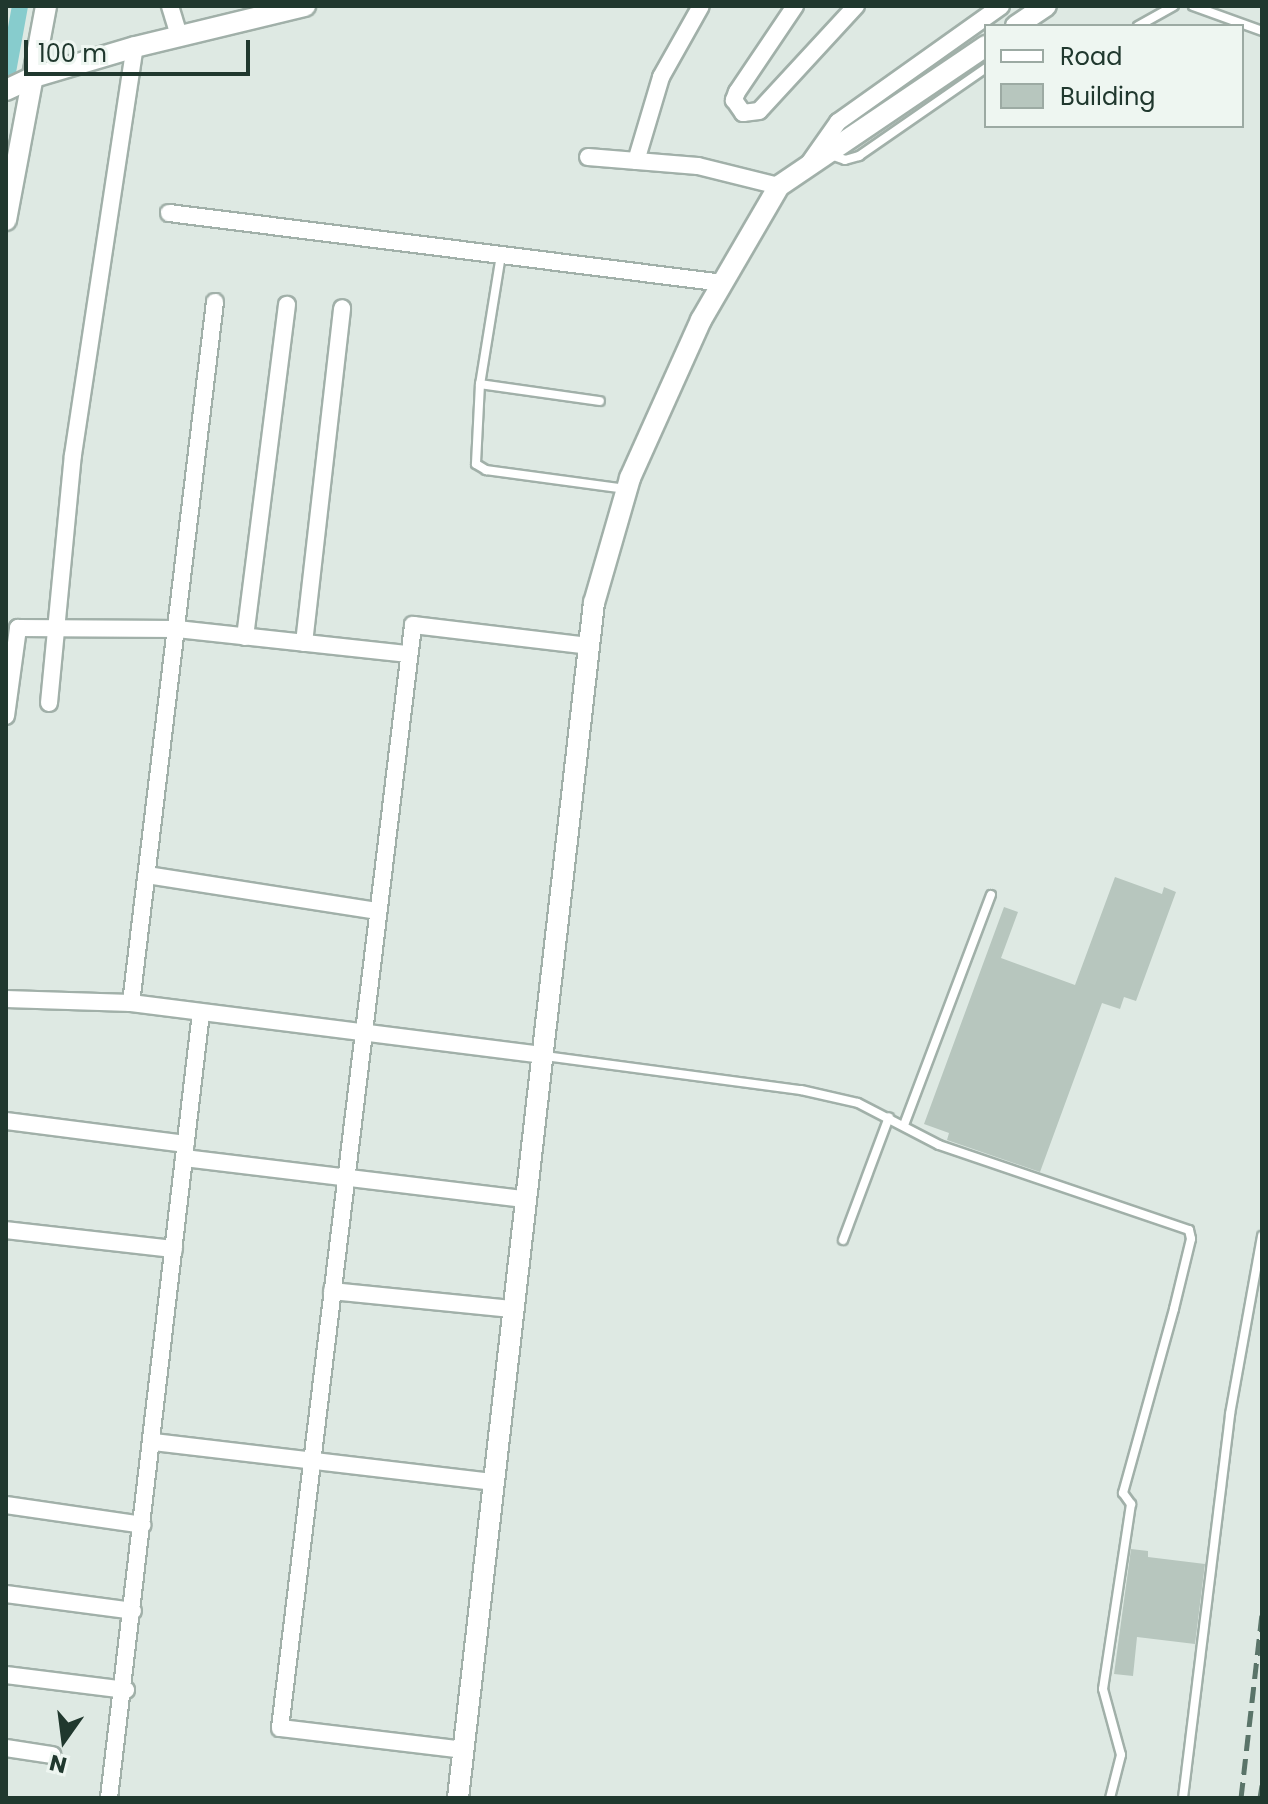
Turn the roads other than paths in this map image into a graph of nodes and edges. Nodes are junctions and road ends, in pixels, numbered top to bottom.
1 (46, 6) edge
2 (170, 6) edge
3 (305, 6) edge
4 (701, 6) edge
5 (795, 6) edge
6 (856, 6) edge
7 (1001, 6) edge
8 (1046, 6) edge
9 (1174, 6) edge
10 (1193, 6) edge
11 (282, 9) edge
12 (1019, 24) edge
13 (1142, 24) edge
14 (1243, 24) edge
15 (965, 32) junction
16 (179, 35) junction
17 (984, 42) edge
18 (984, 44) edge
19 (135, 47) junction
20 (984, 69) edge
21 (20, 84) edge
22 (832, 148) junction
23 (588, 157) dead end
24 (636, 161) junction
25 (807, 166) junction
26 (779, 186) junction
27 (169, 213) dead end
28 (6, 220) edge
29 (501, 255) junction
30 (723, 283) junction
31 (215, 302) dead end
32 (287, 305) dead end
33 (342, 308) dead end
34 (480, 384) junction
35 (600, 401) dead end
36 (626, 490) junction
37 (177, 629) junction
38 (56, 631) junction
39 (245, 637) junction
40 (304, 643) junction
41 (589, 646) junction
42 (409, 654) junction
43 (49, 703) dead end
44 (6, 716) edge
45 (147, 875) junction
46 (991, 895) dead end
47 (378, 911) junction
48 (6, 999) edge
49 (131, 1003) junction
50 (201, 1012) junction
51 (363, 1033) junction
52 (540, 1055) junction
53 (889, 1117) junction
54 (6, 1121) edge
55 (904, 1125) junction
56 (185, 1151) junction
57 (346, 1178) junction
58 (523, 1199) junction
59 (6, 1230) edge
60 (1262, 1236) edge
61 (843, 1240) dead end
62 (174, 1249) junction
63 (332, 1291) junction
64 (511, 1309) junction
65 (153, 1442) junction
66 (312, 1461) junction
67 (493, 1482) junction
68 (6, 1505) edge
69 (143, 1525) junction
70 (6, 1594) edge
71 (133, 1611) junction
72 (6, 1675) edge
73 (126, 1690) junction
74 (6, 1748) edge
75 (465, 1750) junction
76 (52, 1755) dead end
77 (109, 1798) edge
78 (458, 1798) edge
79 (1110, 1798) edge
80 (1183, 1798) edge

1 - 21 street
2 - 16 street
3 - 11 street
4 - 24 street
5 - 6 street
7 - 15 street
8 - 12 street
9 - 13 lane
10 - 14 lane
11 - 16 street
15 - 17 lane
15 - 25 street
16 - 19 street
18 - 22 street
19 - 21 street
19 - 38 street
20 - 22 lane
21 - 28 street
22 - 25 street
23 - 24 street
24 - 26 street
25 - 26 street
26 - 30 street
27 - 29 street
29 - 30 street
29 - 34 lane
30 - 36 street
31 - 37 street
32 - 39 street
33 - 40 street
34 - 35 lane
34 - 36 lane
36 - 41 street
37 - 38 street
37 - 39 street
37 - 45 street
38 - 43 street
38 - 44 street
39 - 40 street
40 - 42 street
41 - 42 street
41 - 52 street
42 - 47 street
45 - 47 street
45 - 49 street
46 - 55 lane
47 - 51 street
48 - 49 street
49 - 50 street
50 - 51 street
50 - 56 street
51 - 52 street
51 - 57 street
52 - 53 lane
52 - 58 street
53 - 55 lane
53 - 61 lane
54 - 56 street
55 - 79 lane
56 - 57 street
56 - 62 street
57 - 58 street
57 - 63 street
58 - 64 street
59 - 62 street
60 - 80 lane
62 - 65 street
63 - 64 street
63 - 66 street
64 - 67 street
65 - 66 street
65 - 69 street
66 - 67 street
66 - 75 street
67 - 75 street
68 - 69 street
69 - 71 street
70 - 71 street
71 - 73 street
72 - 73 street
73 - 77 street
74 - 76 street
75 - 78 street

